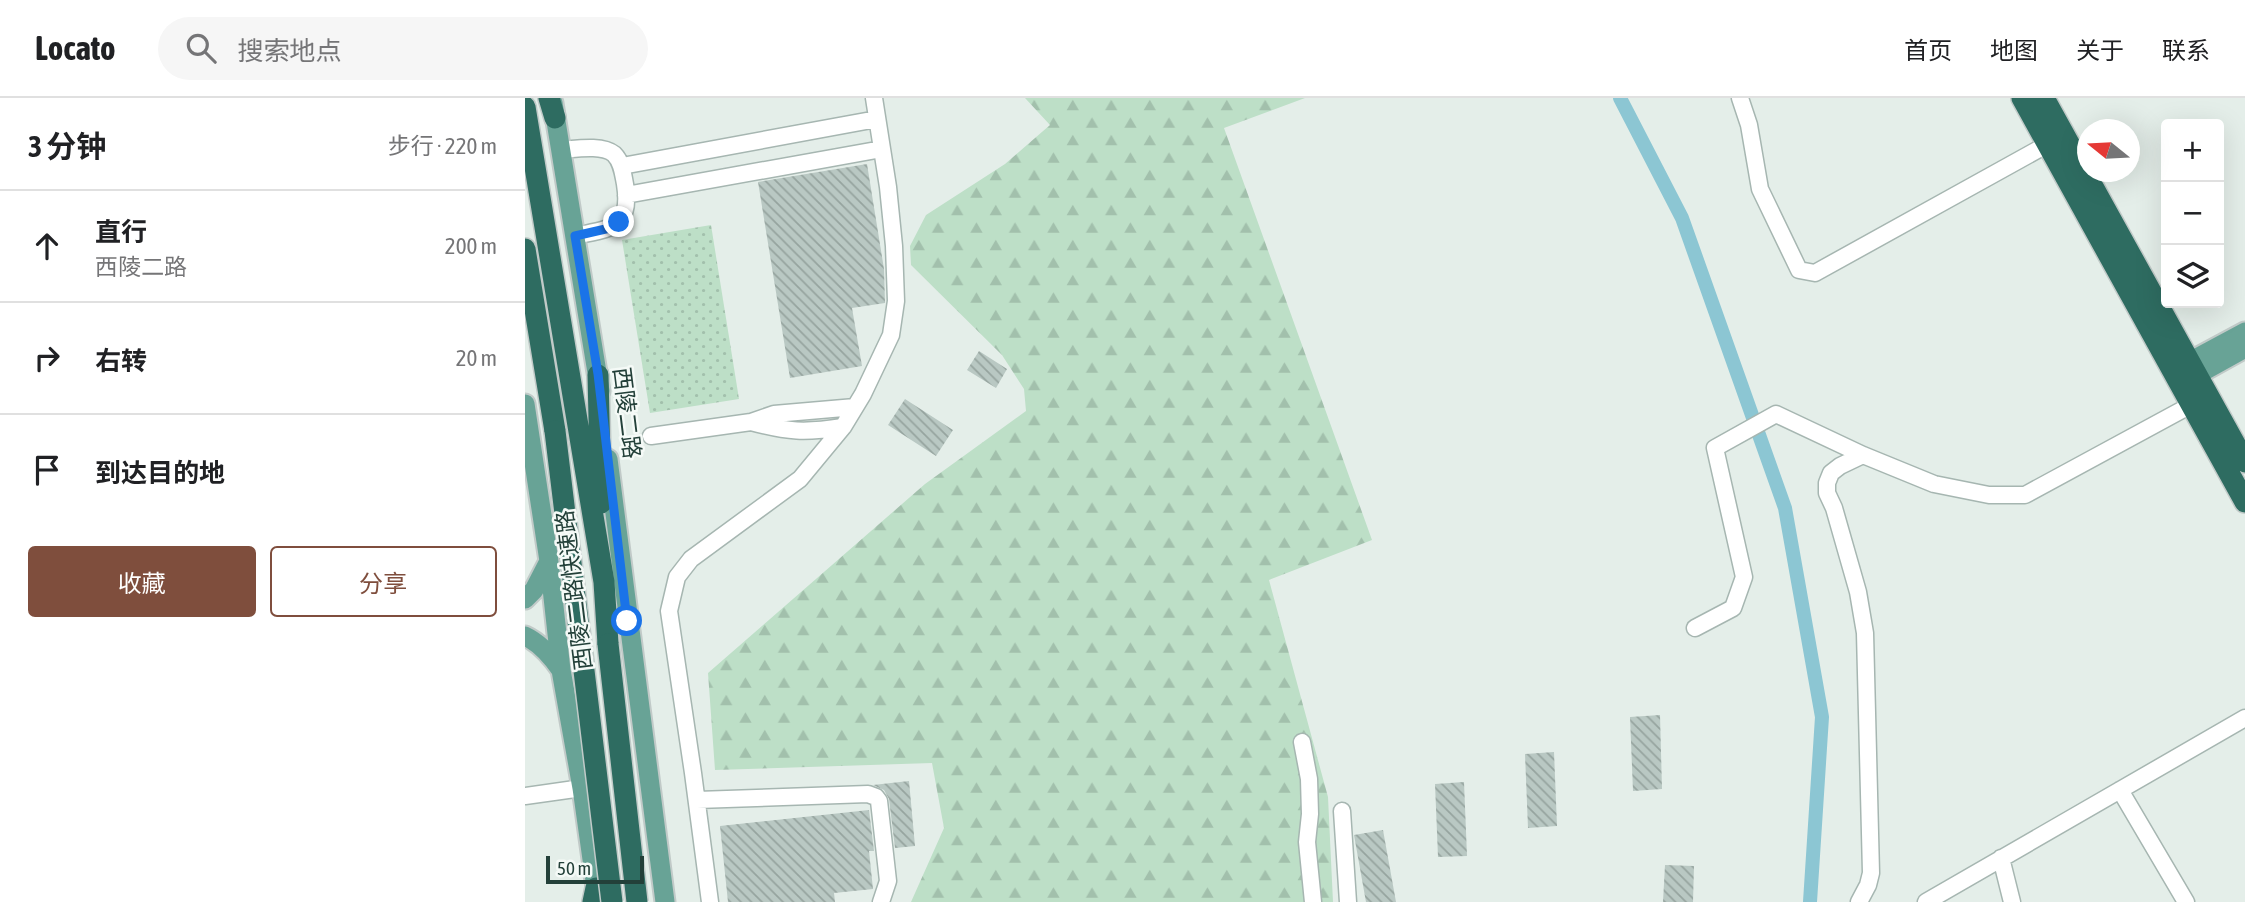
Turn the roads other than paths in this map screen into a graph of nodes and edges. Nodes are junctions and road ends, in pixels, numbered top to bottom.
1 (874, 98) edge
2 (1740, 98) edge
3 (2022, 98) edge
4 (2045, 98) edge
5 (552, 105) edge
6 (525, 107) edge
7 (877, 119) junction
8 (2047, 144) junction
9 (882, 149) junction
10 (560, 150) junction
11 (622, 166) junction
12 (626, 195) junction
13 (575, 236) junction
14 (525, 249) edge
15 (525, 285) edge
16 (538, 324) junction
17 (2245, 332) edge
18 (2245, 348) edge
19 (2185, 373) junction
20 (598, 374) junction
21 (525, 404) edge
22 (2191, 405) junction
23 (855, 407) junction
24 (751, 422) junction
25 (843, 427) junction
26 (527, 431) edge
27 (651, 436) dead end
28 (1863, 455) junction
29 (2245, 462) edge
30 (2245, 502) edge
31 (549, 561) junction
32 (604, 582) junction
33 (525, 599) edge
34 (1695, 628) dead end
35 (525, 636) edge
36 (561, 670) junction
37 (2245, 718) edge
38 (1302, 742) dead end
39 (649, 786) junction
40 (582, 788) junction
41 (2120, 790) junction
42 (525, 796) edge
43 (707, 799) junction
44 (1342, 811) dead end
45 (586, 815) junction
46 (2001, 858) junction
47 (600, 899) edge
48 (637, 902) edge
49 (665, 902) edge
50 (710, 902) edge
51 (881, 902) edge
52 (1314, 902) edge
53 (1349, 902) edge
54 (1859, 902) edge
55 (1926, 902) edge
56 (2012, 902) edge
57 (2186, 902) edge

1 - 7 street
2 - 8 street
3 - 8 highway
4 - 19 highway
5 - 10 main road, 西陵二路
6 - 32 highway, 西陵二路快速路
7 - 9 street
7 - 11 street
8 - 19 highway
9 - 12 street
9 - 23 street
10 - 11 street
10 - 13 main road, 西陵二路
11 - 12 street
12 - 13 street
13 - 20 main road, 西陵二路
14 - 16 highway, 西陵二路快速路
15 - 16 highway
16 - 47 highway, 西陵二路快速路, bridge
17 - 19 main road
18 - 19 main road
19 - 22 highway
19 - 29 highway
20 - 32 highway
20 - 39 main road, 西陵二路
21 - 26 main road
22 - 28 street
22 - 30 highway
23 - 24 street
23 - 25 street
24 - 25 street
24 - 27 street
25 - 43 street
26 - 31 main road
28 - 34 street
28 - 54 street
31 - 33 main road
31 - 36 main road
32 - 48 highway, 西陵二路快速路, bridge
35 - 36 main road
36 - 40 main road
37 - 41 street
38 - 52 street
39 - 45 main road
39 - 49 main road, 西陵二路
40 - 42 street
40 - 45 main road
41 - 46 street
41 - 57 street
43 - 50 street
43 - 51 street
44 - 53 street
45 - 47 main road
46 - 55 street
46 - 56 street

